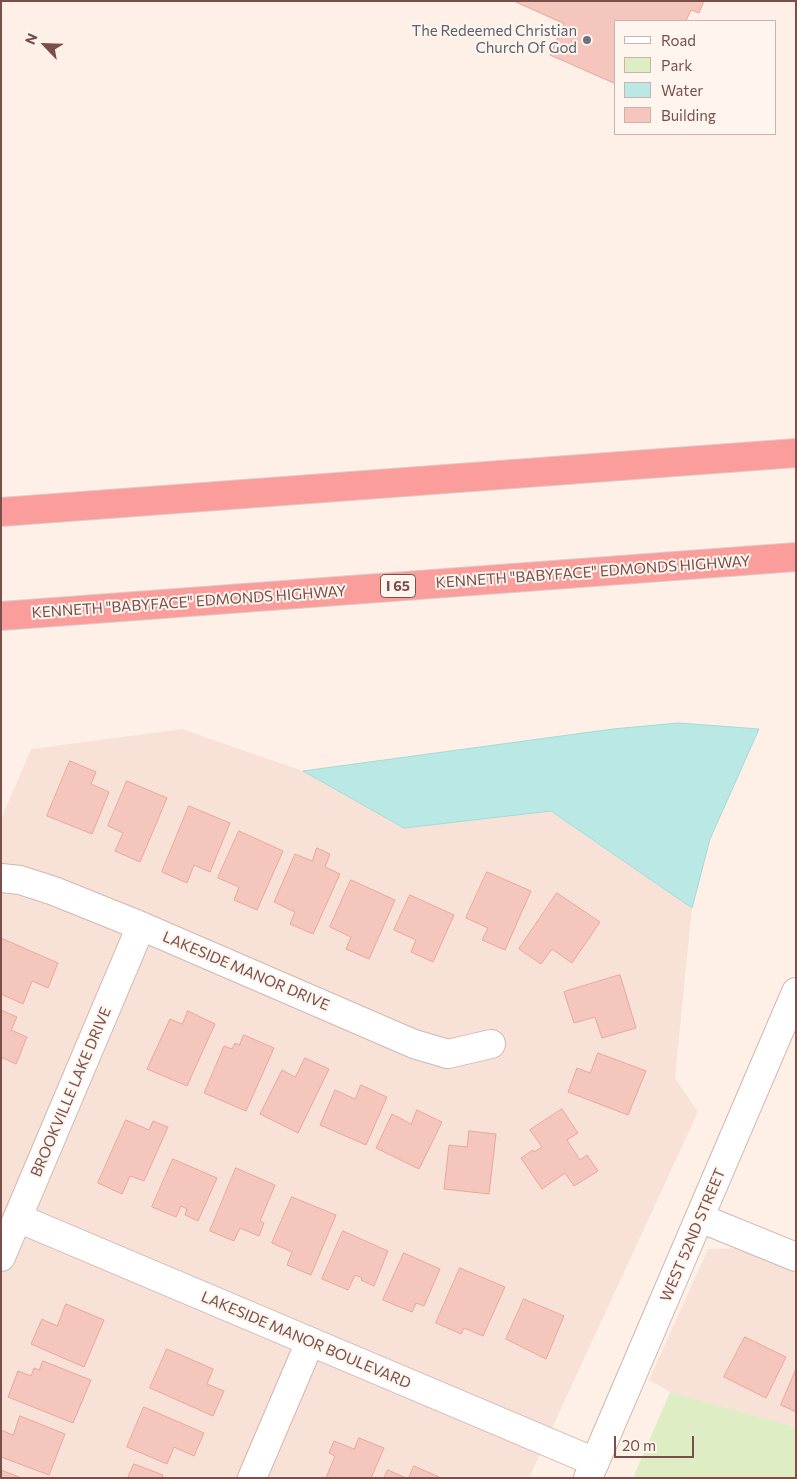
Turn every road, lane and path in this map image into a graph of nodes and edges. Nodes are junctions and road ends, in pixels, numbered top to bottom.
1 (796, 453) edge
2 (1, 512) edge
3 (796, 557) edge
4 (1, 616) edge
5 (1, 878) edge
6 (141, 926) junction
7 (796, 992) edge
8 (491, 1044) dead end
9 (18, 1218) junction
10 (700, 1218) junction
11 (1, 1257) edge
12 (796, 1257) edge
13 (310, 1342) junction
14 (592, 1470) edge
15 (252, 1478) edge

1 - 2 highway
3 - 4 highway, KENNETH "BABYFACE" EDMONDS HIGHWAY / I 65
5 - 6 street, LAKESIDE MANOR DRIVE
6 - 8 street, LAKESIDE MANOR DRIVE
6 - 9 street, BROOKVILLE LAKE DRIVE
7 - 10 street, WEST 52ND STREET
9 - 11 street, BROOKVILLE LAKE DRIVE
9 - 13 street, LAKESIDE MANOR BOULEVARD
10 - 12 street
10 - 14 street, WEST 52ND STREET
13 - 14 street, LAKESIDE MANOR BOULEVARD
13 - 15 street

